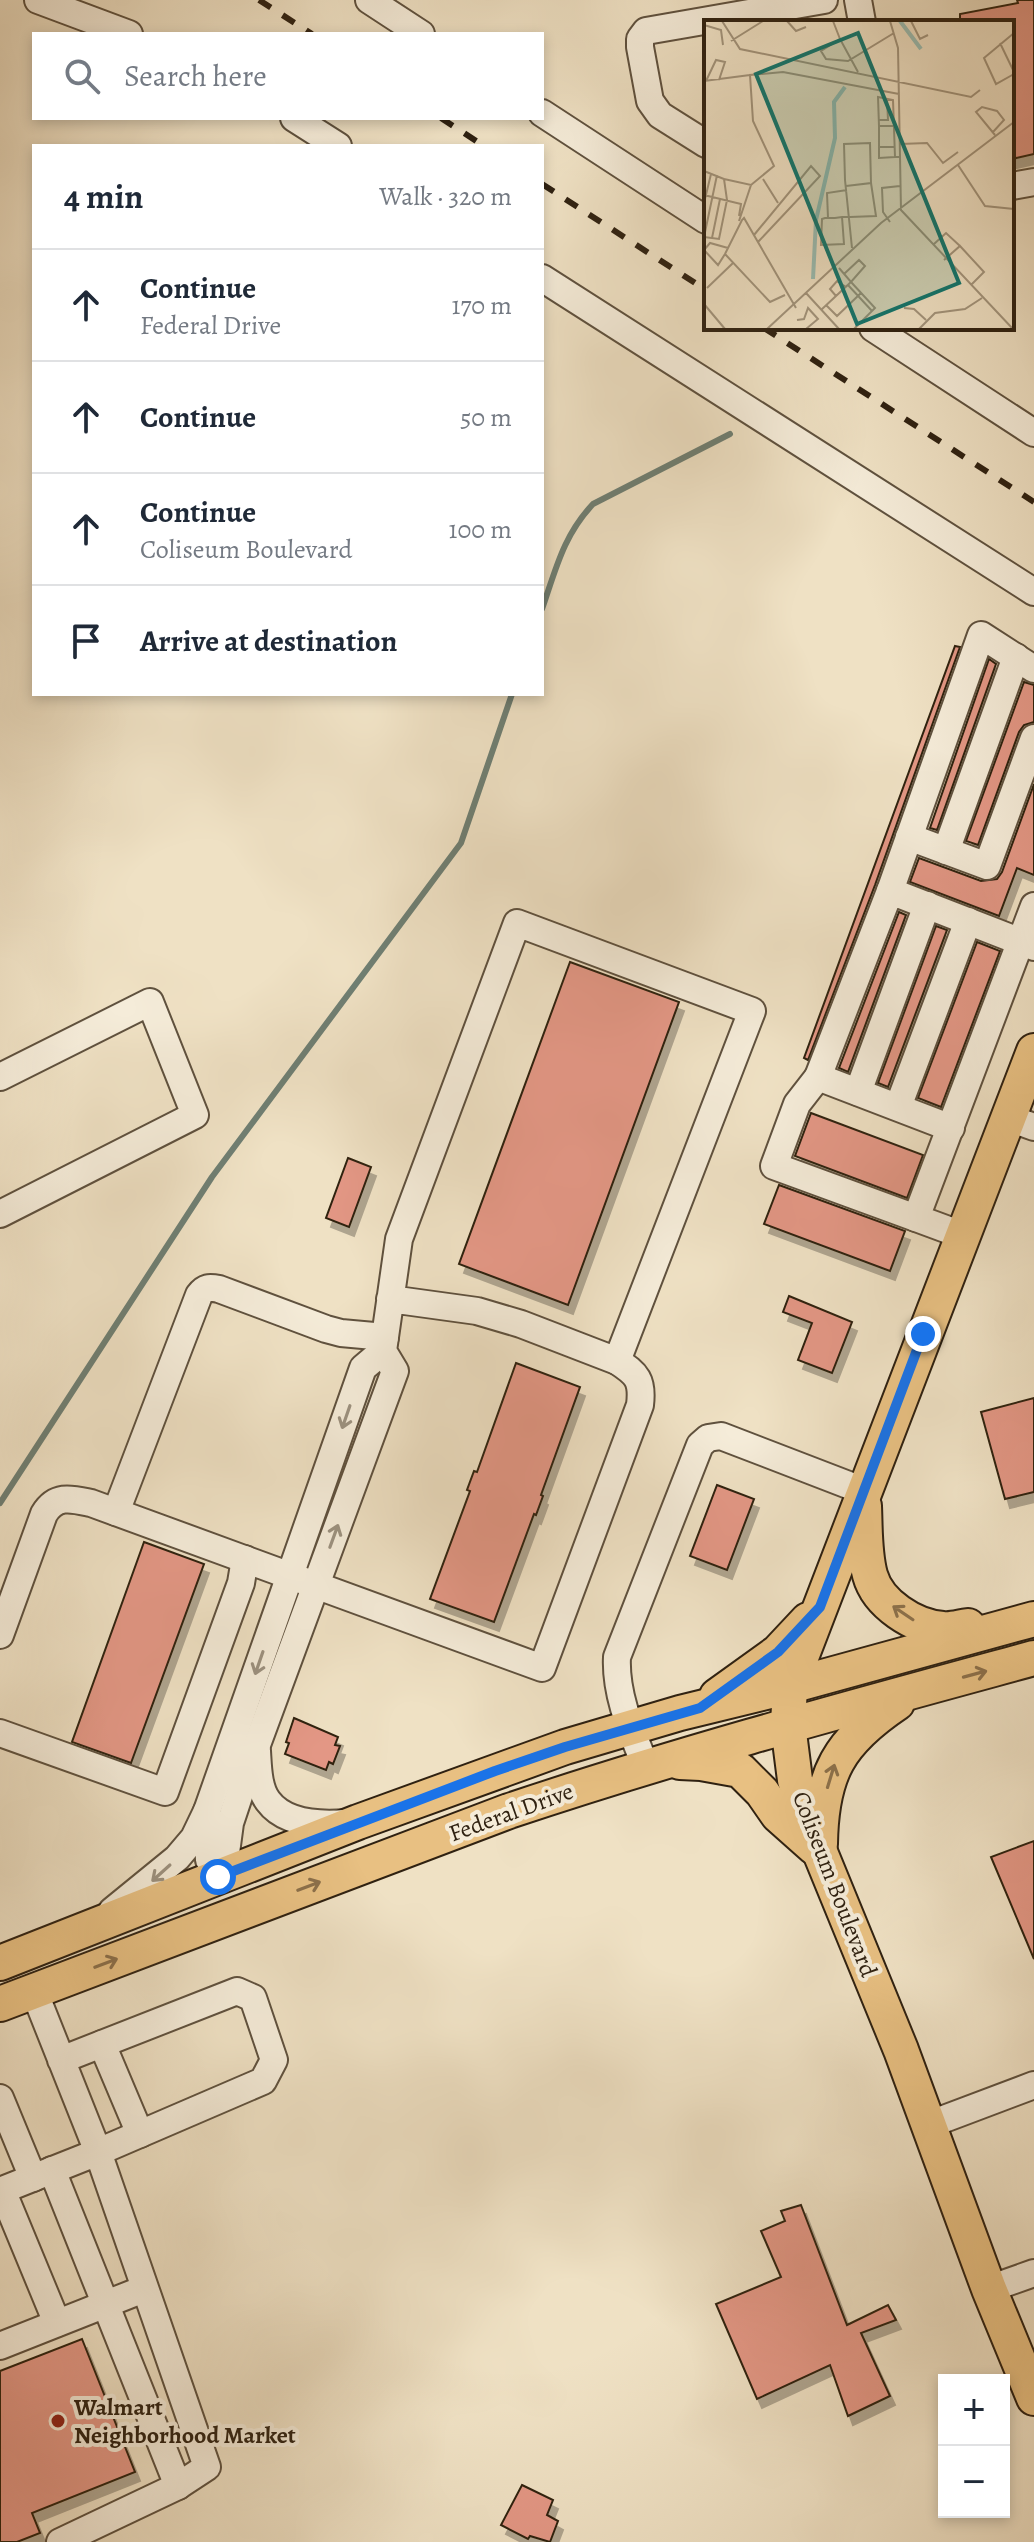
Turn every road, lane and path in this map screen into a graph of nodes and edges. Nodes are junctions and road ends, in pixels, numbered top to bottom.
1 (38, 0) edge
2 (369, 0) edge
3 (824, 0) edge
4 (858, 0) edge
5 (709, 20) edge
6 (862, 20) edge
7 (704, 21) edge
8 (124, 32) edge
9 (418, 32) edge
10 (544, 114) edge
11 (297, 120) edge
12 (704, 143) edge
13 (335, 144) edge
14 (1034, 182) edge
15 (1014, 186) edge
16 (704, 219) edge
17 (544, 279) edge
18 (880, 330) edge
19 (900, 336) edge
20 (1034, 433) edge
21 (1034, 592) edge
22 (1025, 663) edge
23 (1034, 738) edge
24 (909, 837) junction
25 (946, 851) junction
26 (890, 891) junction
27 (927, 905) junction
28 (1034, 906) edge
29 (968, 921) junction
30 (1028, 944) edge
31 (1034, 1051) edge
32 (0, 1077) edge
33 (818, 1077) junction
34 (858, 1092) junction
35 (898, 1107) junction
36 (1021, 1122) edge
37 (951, 1128) junction
38 (0, 1214) edge
39 (916, 1218) junction
40 (962, 1235) junction
41 (390, 1299) junction
42 (384, 1344) junction
43 (617, 1361) junction
44 (864, 1491) junction
45 (116, 1512) junction
46 (245, 1559) junction
47 (290, 1575) junction
48 (315, 1585) junction
49 (820, 1607) junction
50 (1033, 1619) edge
51 (0, 1635) edge
52 (1034, 1658) edge
53 (790, 1686) junction
54 (915, 1690) junction
55 (700, 1708) junction
56 (788, 1725) junction
57 (630, 1727) junction
58 (0, 1733) edge
59 (256, 1745) junction
60 (653, 1764) junction
61 (495, 1771) junction
62 (207, 1811) junction
63 (509, 1811) junction
64 (358, 1822) junction
65 (820, 1853) junction
66 (223, 1875) junction
67 (236, 1913) junction
68 (101, 1923) junction
69 (0, 1963) edge
70 (34, 1991) junction
71 (0, 2004) edge
72 (102, 2044) junction
73 (61, 2060) junction
74 (1034, 2085) edge
75 (0, 2098) edge
76 (928, 2125) junction
77 (140, 2134) junction
78 (10, 2147) edge
79 (98, 2152) junction
80 (43, 2174) junction
81 (1, 2190) edge
82 (1034, 2273) edge
83 (144, 2289) junction
84 (989, 2289) junction
85 (105, 2305) junction
86 (57, 2323) junction
87 (1, 2342) edge
88 (1034, 2398) edge
89 (178, 2486) junction
90 (60, 2542) edge

1 - 8 street
2 - 9 street
3 - 5 street
4 - 6 street
7 - 12 street
10 - 16 street
11 - 13 street
14 - 15 street
17 - 21 street
18 - 19 street
19 - 20 street
22 - 24 street
22 - 25 street
23 - 25 street
24 - 25 street
24 - 26 street
26 - 27 street
26 - 33 street
27 - 29 street
27 - 34 street
28 - 30 street
29 - 30 street
29 - 35 street
30 - 37 street
31 - 36 main road, Coliseum Boulevard
32 - 38 street
33 - 34 street
33 - 39 street
34 - 35 street
35 - 37 street
36 - 40 main road, Coliseum Boulevard
37 - 39 street
39 - 40 street
40 - 44 main road, Coliseum Boulevard
41 - 42 street
41 - 43 street
41 - 43 street
42 - 45 street
42 -> 47 street
48 -> 42 street
43 - 48 street
44 - 49 main road, Coliseum Boulevard
50 -> 44 main road
44 - 57 street
45 - 46 street
45 - 51 street
46 - 47 street
46 - 58 street
47 - 48 street
47 -> 62 street
48 - 59 street
49 - 53 main road, Coliseum Boulevard
49 - 55 main road
50 - 53 main road, Federal Drive
54 -> 52 main road, Federal Drive
53 - 55 main road, Federal Drive
53 - 56 main road, Coliseum Boulevard
54 - 56 main road, Federal Drive
65 -> 54 main road
55 - 57 main road, Federal Drive
56 - 60 main road, Federal Drive
56 - 65 main road, Coliseum Boulevard
57 - 60 street
57 - 61 main road, Federal Drive
59 - 64 street
59 - 66 street
60 - 63 main road, Federal Drive
60 - 65 main road
61 - 63 street
61 - 64 main road, Federal Drive
62 - 66 street
62 -> 68 street
67 -> 63 main road, Federal Drive
64 - 66 main road, Federal Drive
65 - 76 main road, Coliseum Boulevard
66 - 67 main road
66 - 68 main road, Federal Drive
70 -> 67 main road, Federal Drive
68 - 69 main road, Federal Drive
70 - 71 main road, Federal Drive
70 - 73 street
72 - 73 street
72 - 77 street
72 - 77 street
73 - 79 street
74 - 76 street
75 - 78 street
76 - 84 main road, Coliseum Boulevard
77 - 79 street
78 - 80 street
79 - 80 street
79 - 83 street
80 - 81 street
80 - 85 street
81 - 86 street
82 - 84 street
83 - 85 street
83 - 89 street
84 - 88 main road, Coliseum Boulevard
85 - 86 street
85 - 89 street
86 - 87 street
89 - 90 street

